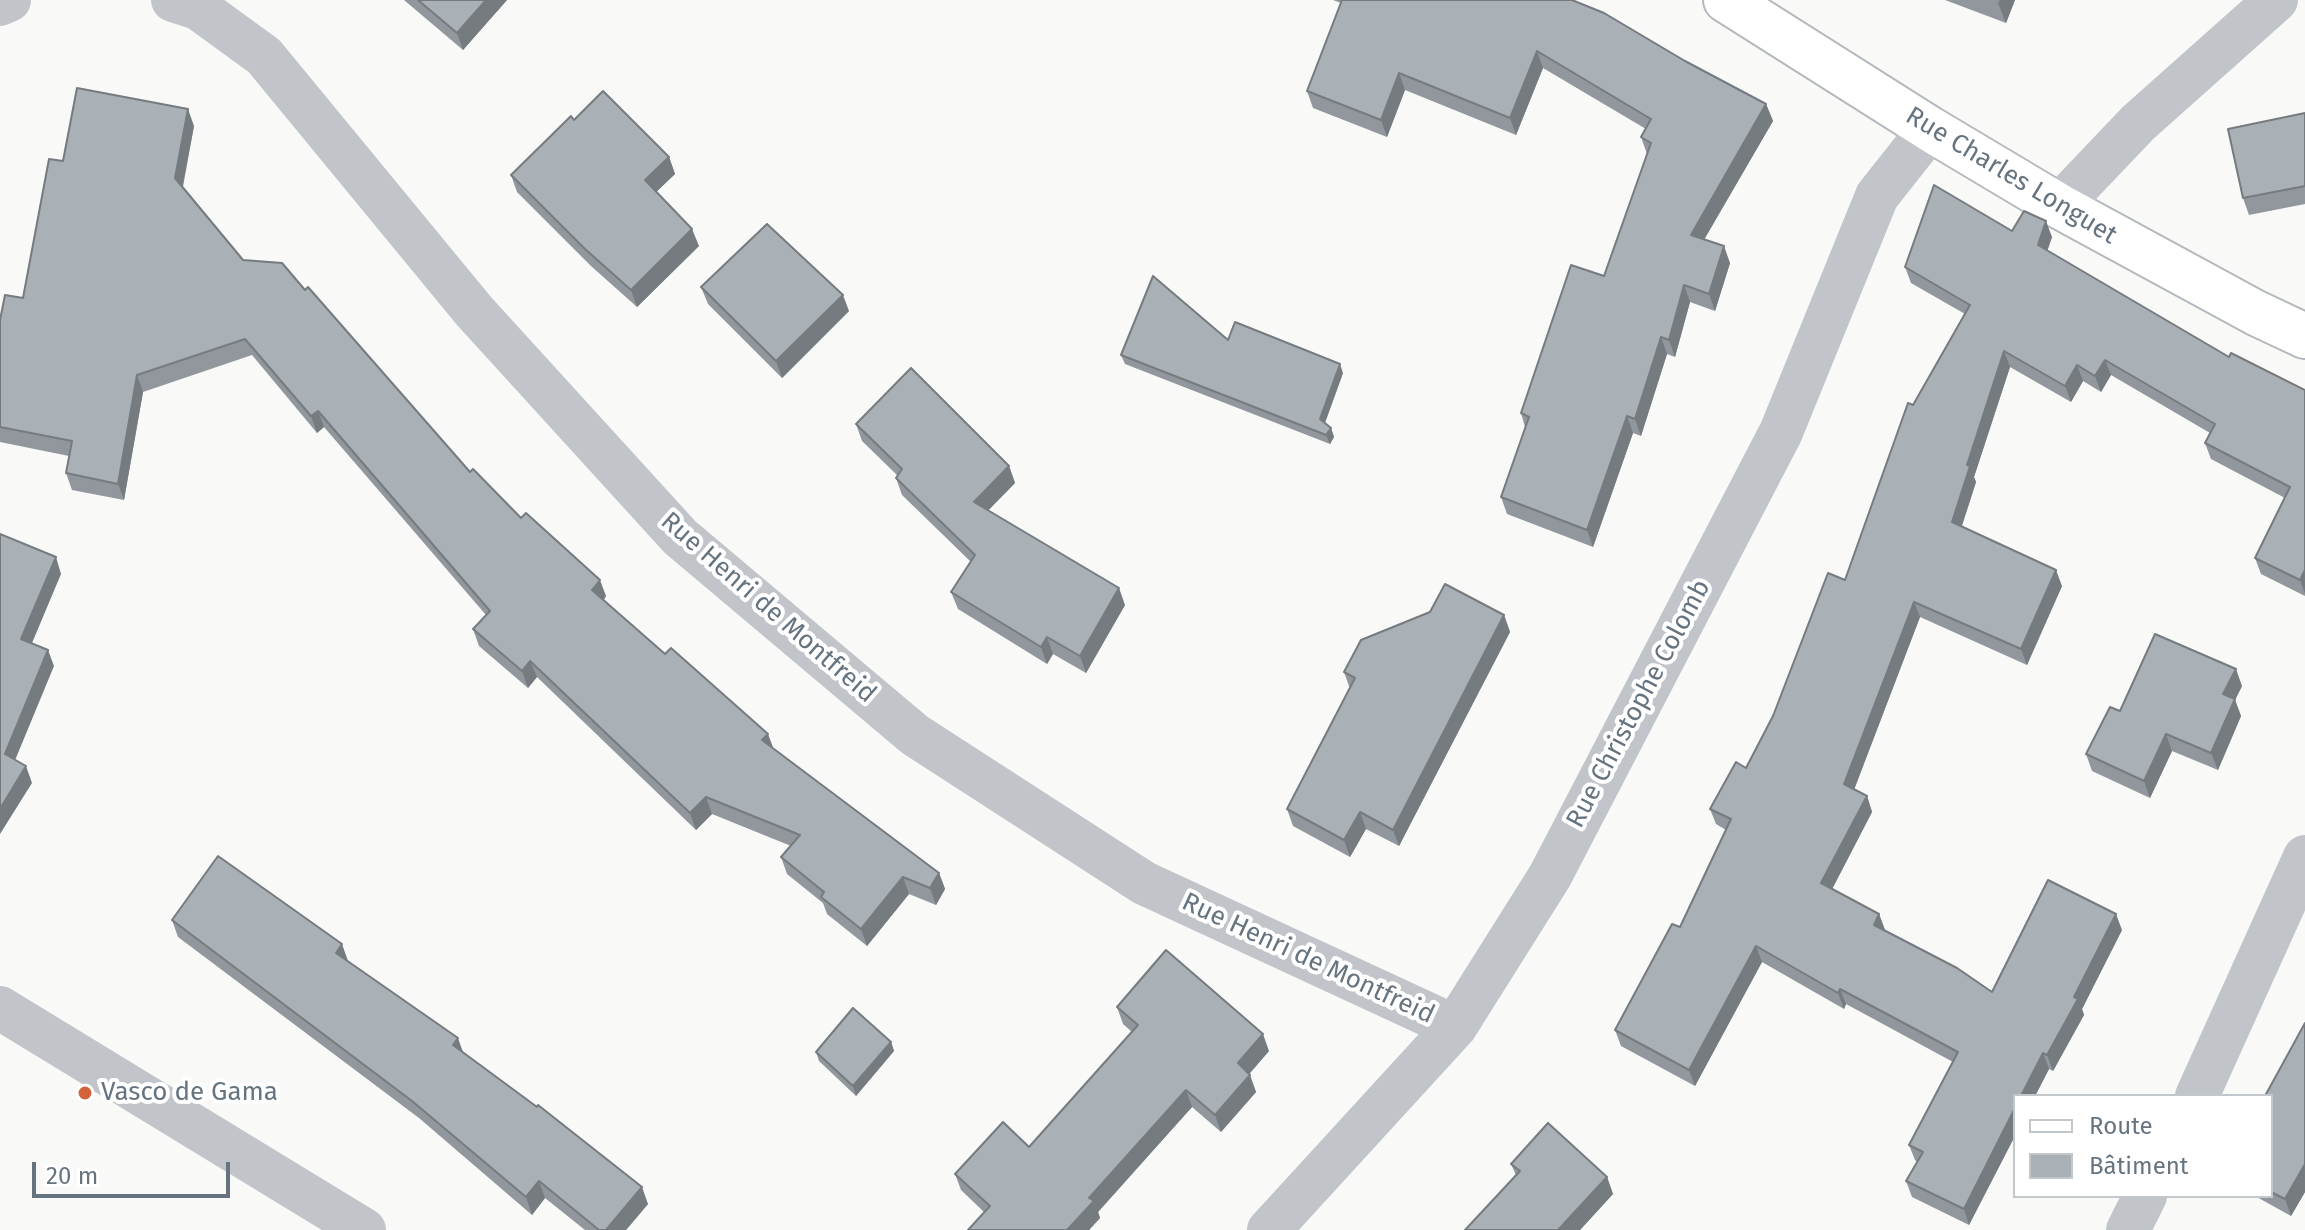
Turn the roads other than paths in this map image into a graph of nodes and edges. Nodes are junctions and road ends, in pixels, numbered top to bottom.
1 (9, 0) edge
2 (173, 0) edge
3 (1726, 0) edge
4 (2276, 0) edge
5 (0, 4) edge
6 (1930, 129) junction
7 (2059, 206) junction
8 (2305, 336) edge
9 (2305, 857) edge
10 (0, 1008) edge
11 (1455, 1027) junction
12 (2198, 1094) edge
13 (2144, 1198) edge
14 (364, 1230) edge
15 (1269, 1230) edge
16 (2128, 1230) edge

1 - 5 street
2 - 11 street, Rue Henri de Montfreid
3 - 6 street, Rue Charles Longuet
4 - 7 street
6 - 7 street, Rue Charles Longuet
6 - 11 street, Rue Christophe Colomb
7 - 8 street, Rue Charles Longuet
9 - 12 street
10 - 14 street
11 - 15 street, Rue Christophe Colomb
13 - 16 street

